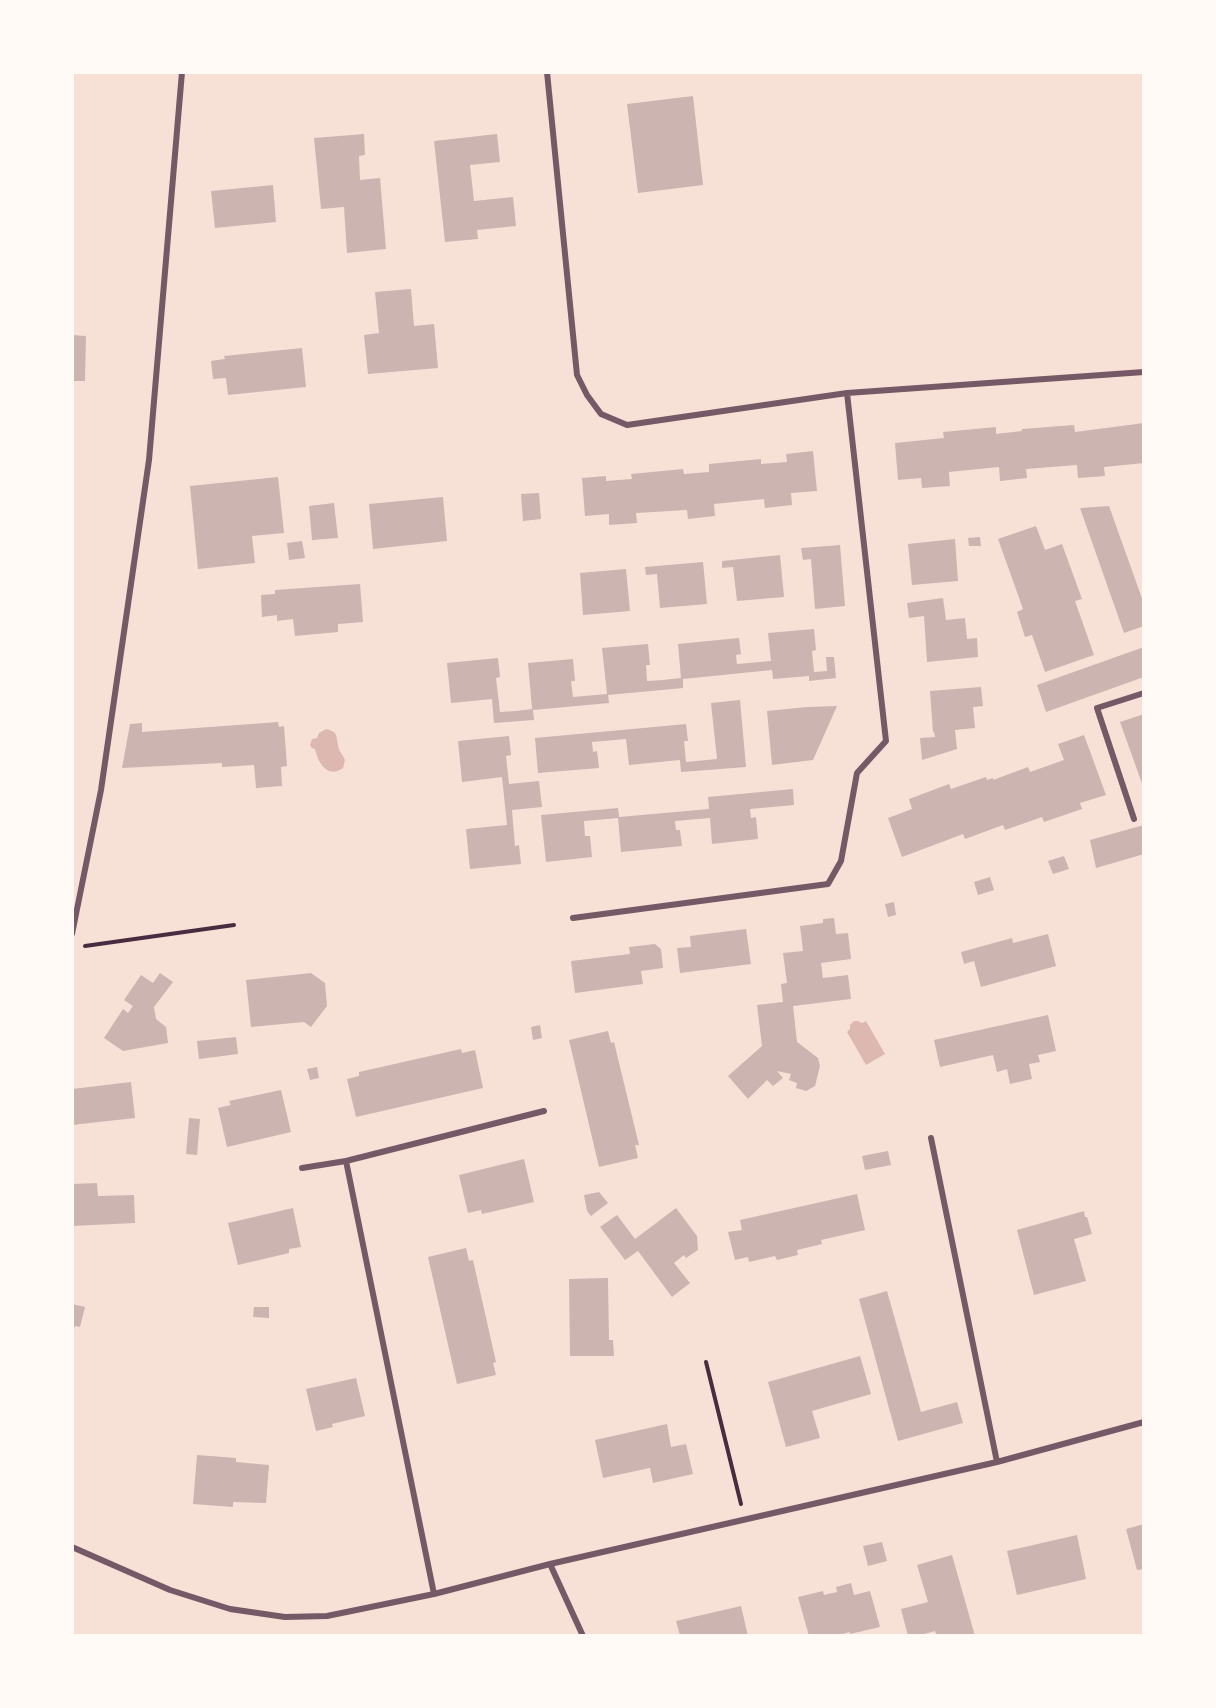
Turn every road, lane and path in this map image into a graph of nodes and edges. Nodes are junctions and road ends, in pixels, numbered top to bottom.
1 (182, 72) edge
2 (547, 72) edge
3 (1144, 372) edge
4 (847, 393) junction
5 (1144, 693) edge
6 (1134, 819) dead end
7 (573, 918) dead end
8 (234, 925) dead end
9 (72, 934) edge
10 (84, 946) dead end
11 (544, 1111) dead end
12 (931, 1138) dead end
13 (346, 1161) junction
14 (302, 1168) dead end
15 (706, 1362) dead end
16 (1144, 1422) edge
17 (997, 1462) junction
18 (744, 1520) junction
19 (72, 1546) edge
20 (550, 1564) junction
21 (434, 1594) junction
22 (583, 1636) edge

1 - 9 street
2 - 4 street
3 - 4 street
4 - 7 street
5 - 6 street
8 - 10 path
11 - 13 street
12 - 17 street
13 - 14 street
13 - 21 street
15 - 18 path
16 - 17 street
17 - 18 street
18 - 20 street
19 - 21 street
20 - 21 street
20 - 22 street

